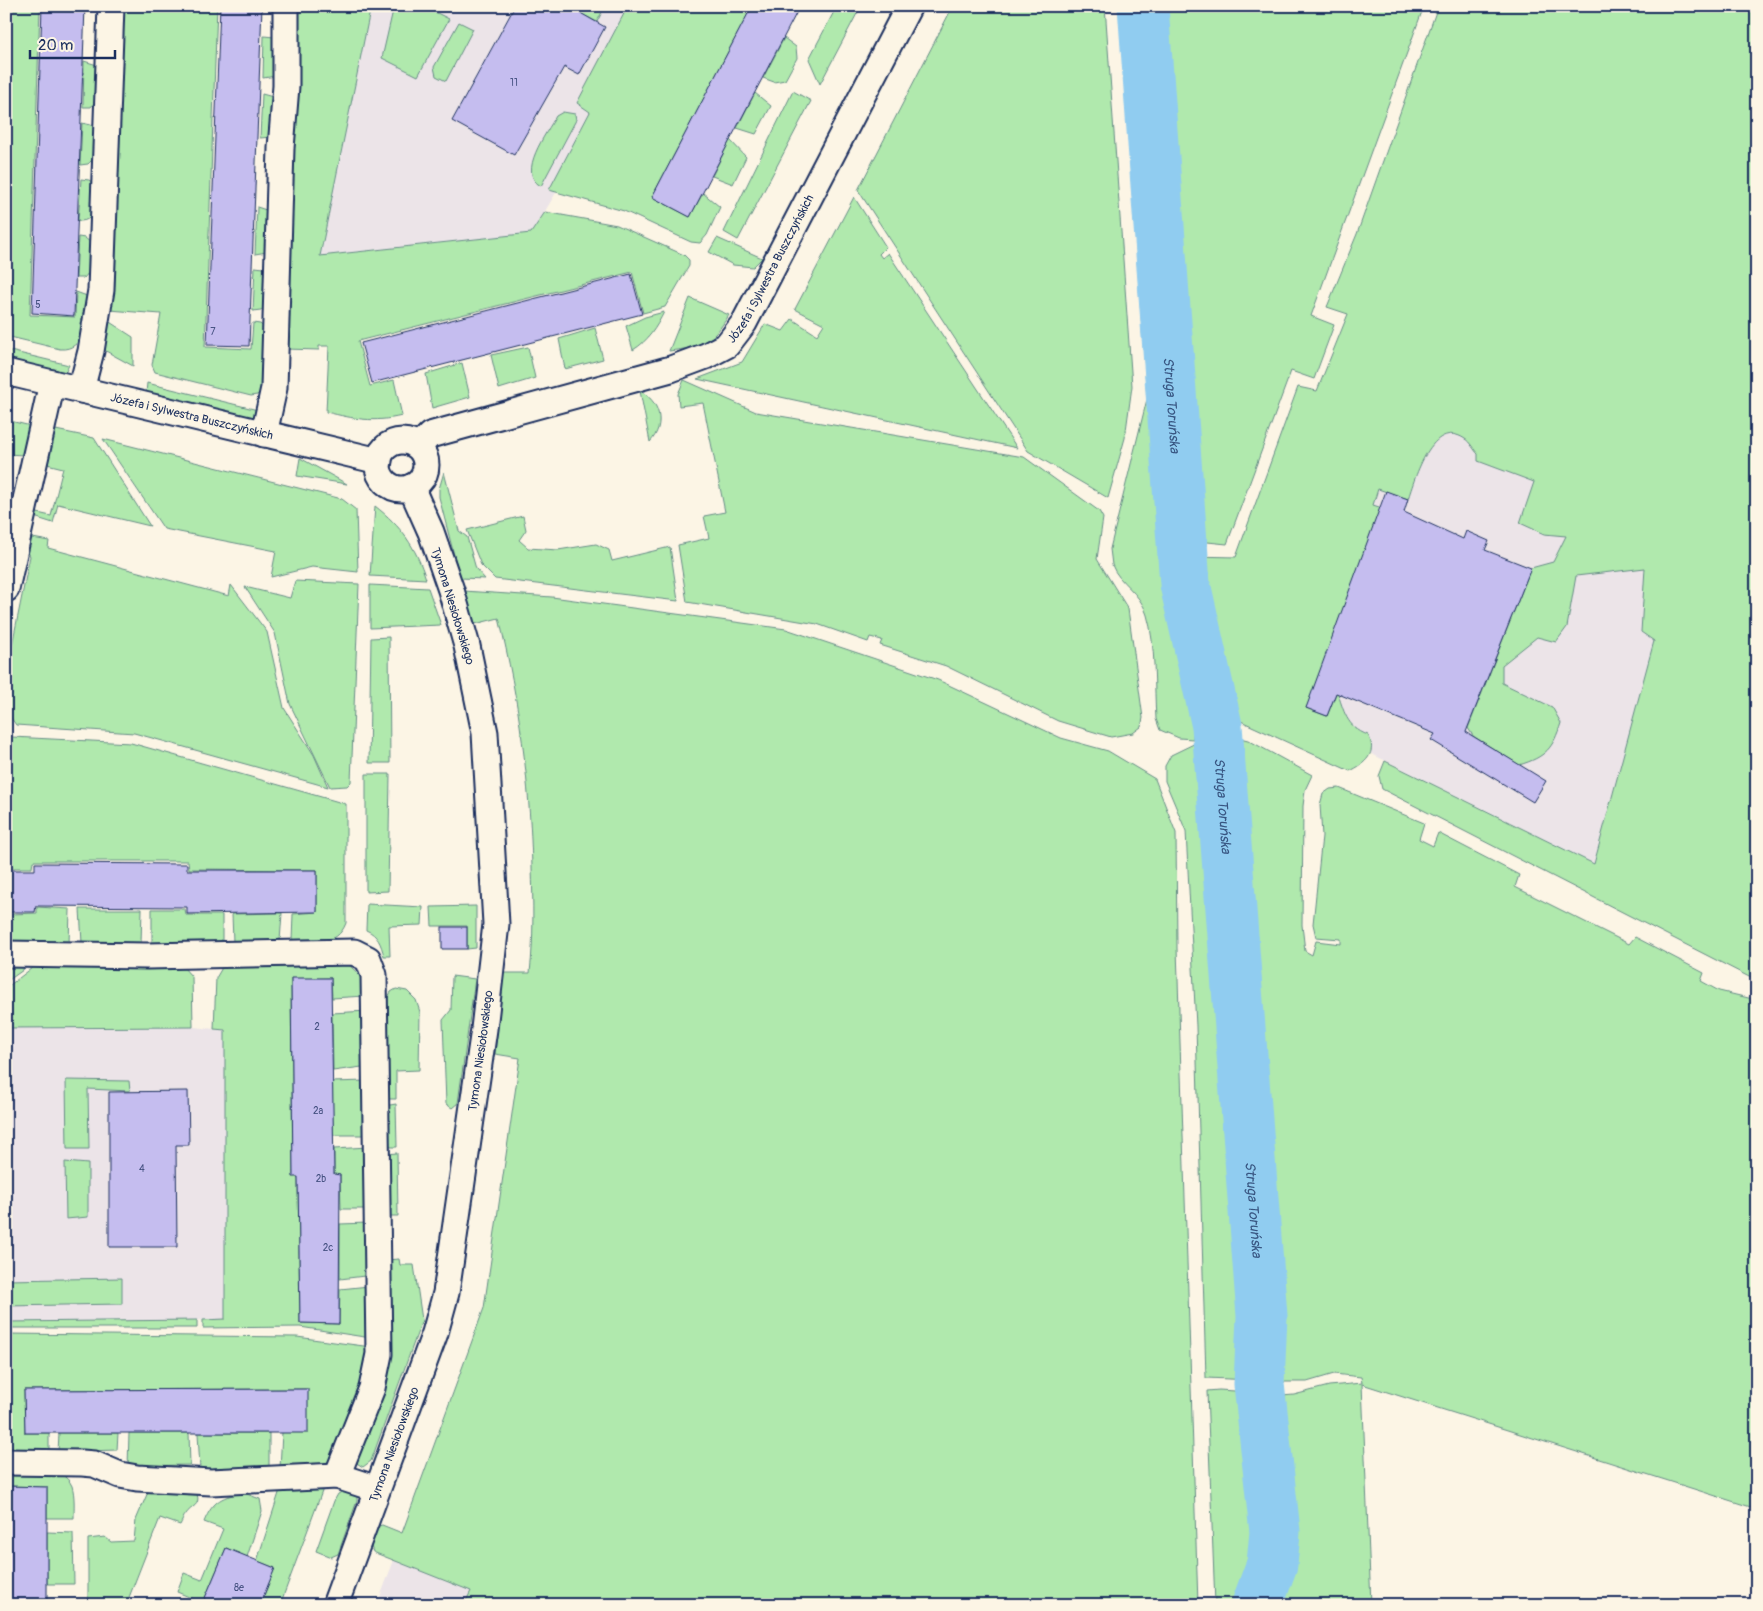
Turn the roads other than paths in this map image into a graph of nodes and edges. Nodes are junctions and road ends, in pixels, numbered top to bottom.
1 (112, 6) edge
2 (286, 6) edge
3 (909, 6) edge
4 (6, 372) edge
5 (52, 383) junction
6 (82, 390) junction
7 (264, 434) junction
8 (418, 447) junction
9 (379, 460) junction
10 (411, 487) junction
11 (6, 589) edge
12 (6, 954) edge
13 (6, 1462) edge
14 (337, 1476) junction
15 (377, 1488) junction
16 (335, 1605) edge

1 - 6 street
2 - 7 street
3 - 8 street, Józefa i Sylwestra Buszczyńskich
4 - 5 street, Józefa i Sylwestra Buszczyńskich
5 - 6 street, Józefa i Sylwestra Buszczyńskich
5 - 11 street
6 - 7 street, Józefa i Sylwestra Buszczyńskich
7 - 9 street, Józefa i Sylwestra Buszczyńskich
8 - 9 street
8 - 10 street
9 - 10 street
10 - 15 street, Tymona Niesiołowskiego
12 - 14 street
13 - 14 street
14 - 15 street
15 - 16 street, Tymona Niesiołowskiego

